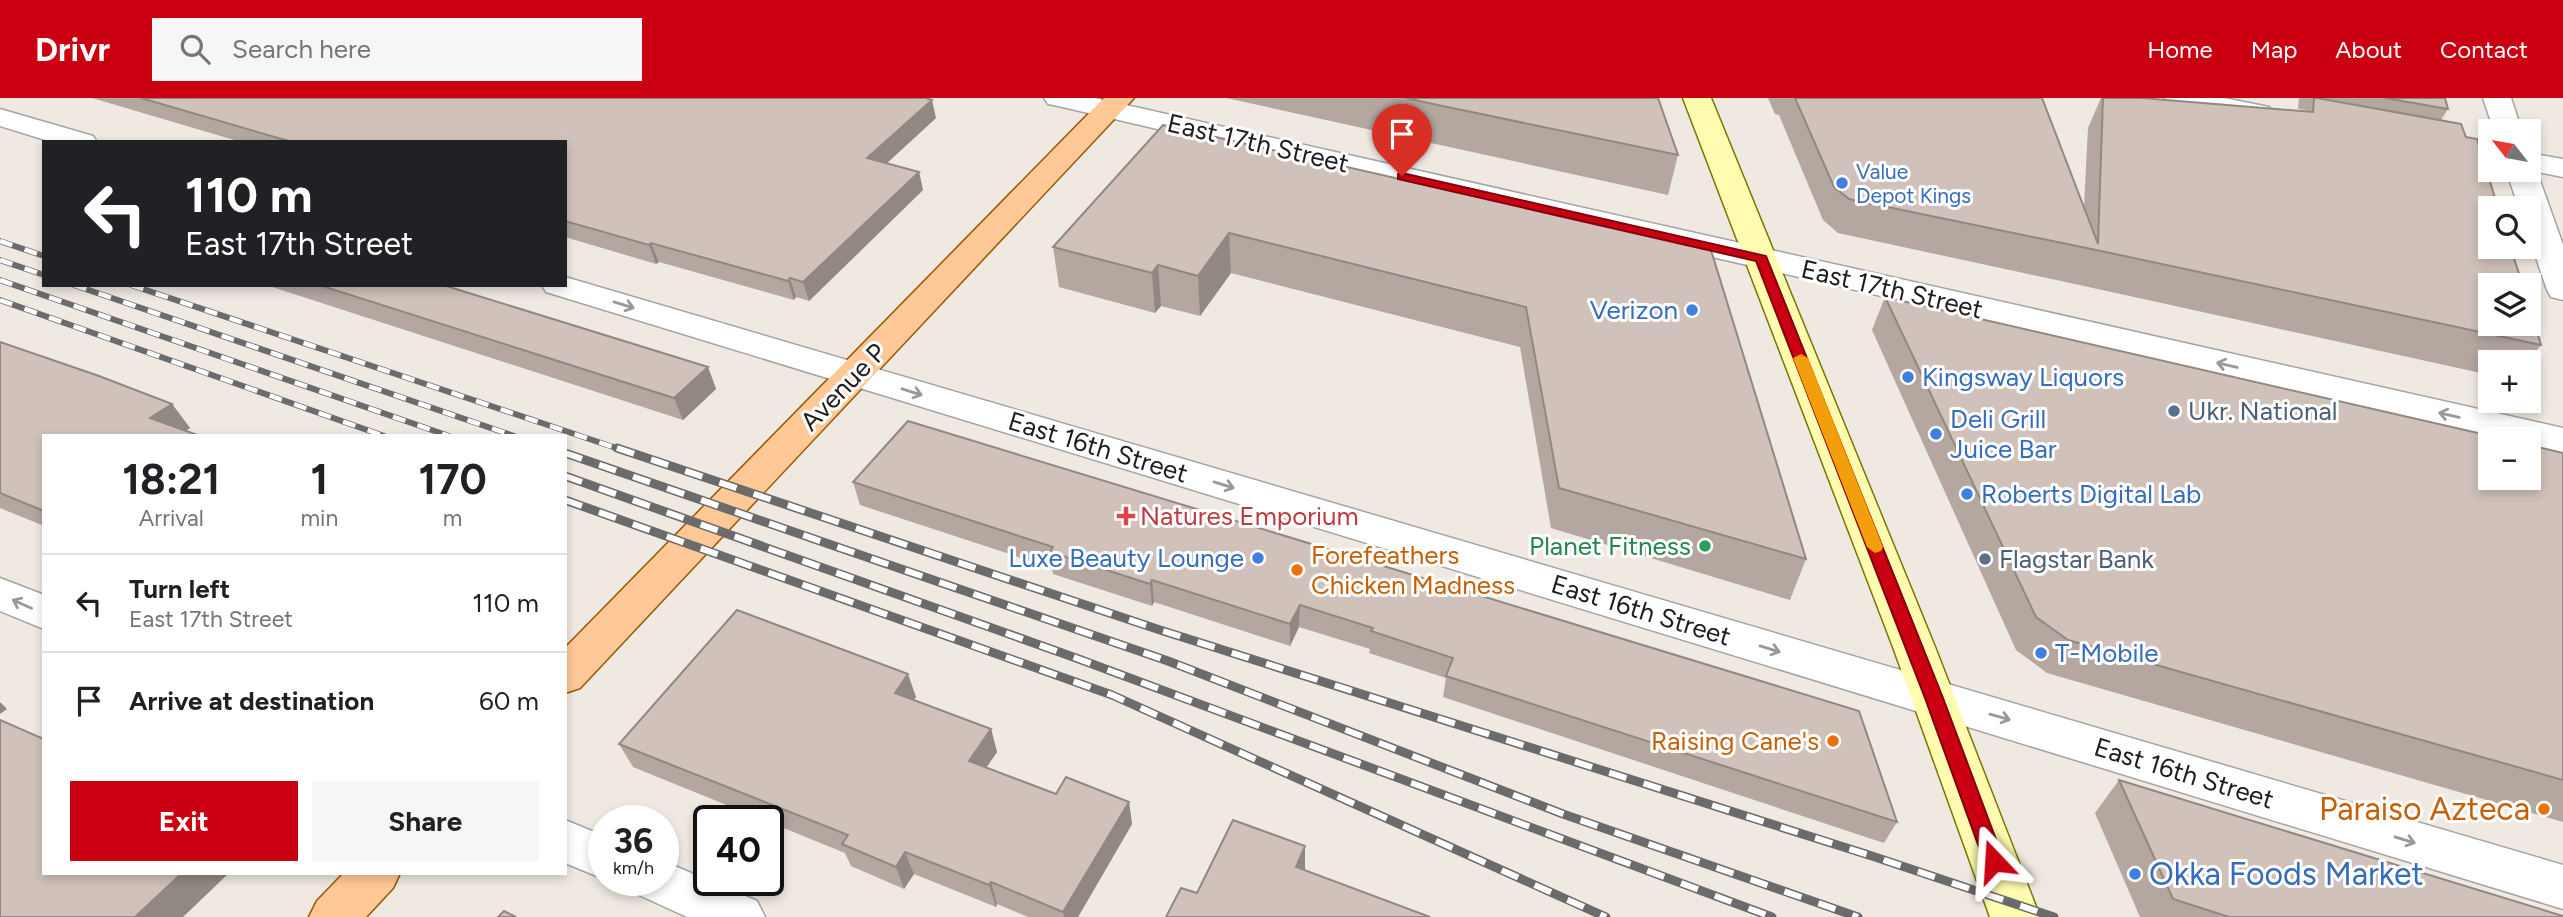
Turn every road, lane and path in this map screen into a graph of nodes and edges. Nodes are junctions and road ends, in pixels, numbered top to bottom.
1 (1058, 98) edge
2 (1697, 98) edge
3 (2179, 98) edge
4 (2497, 98) edge
5 (1115, 104) edge
6 (0, 117) edge
7 (2285, 118) edge
8 (2504, 119) edge
9 (2405, 139) edge
10 (76, 140) edge
11 (2478, 153) edge
12 (2541, 164) edge
13 (2563, 168) edge
14 (2525, 182) edge
15 (1761, 259) junction
16 (565, 287) edge
17 (2563, 289) edge
18 (854, 374) junction
19 (2563, 441) edge
20 (0, 594) edge
21 (42, 612) edge
22 (567, 674) edge
23 (1934, 698) junction
24 (567, 842) edge
25 (588, 851) edge
26 (374, 875) edge
27 (2563, 887) edge
28 (679, 890) edge
29 (334, 917) edge
30 (740, 917) edge
31 (2015, 917) edge

1 - 5 street, East 17th Street
2 - 15 street
3 - 7 street
4 - 8 street
5 - 15 street, East 17th Street
5 - 18 main road, Avenue P
6 - 10 street
9 - 11 street
12 - 13 street
14 - 17 street
19 -> 15 street, East 17th Street
15 - 23 street
16 -> 18 street, East 16th Street
18 - 22 main road, Avenue P
18 -> 23 street, East 16th Street
21 -> 20 street
23 -> 27 street, East 16th Street
23 - 31 street
24 - 25 street
26 - 29 main road
28 - 30 street

